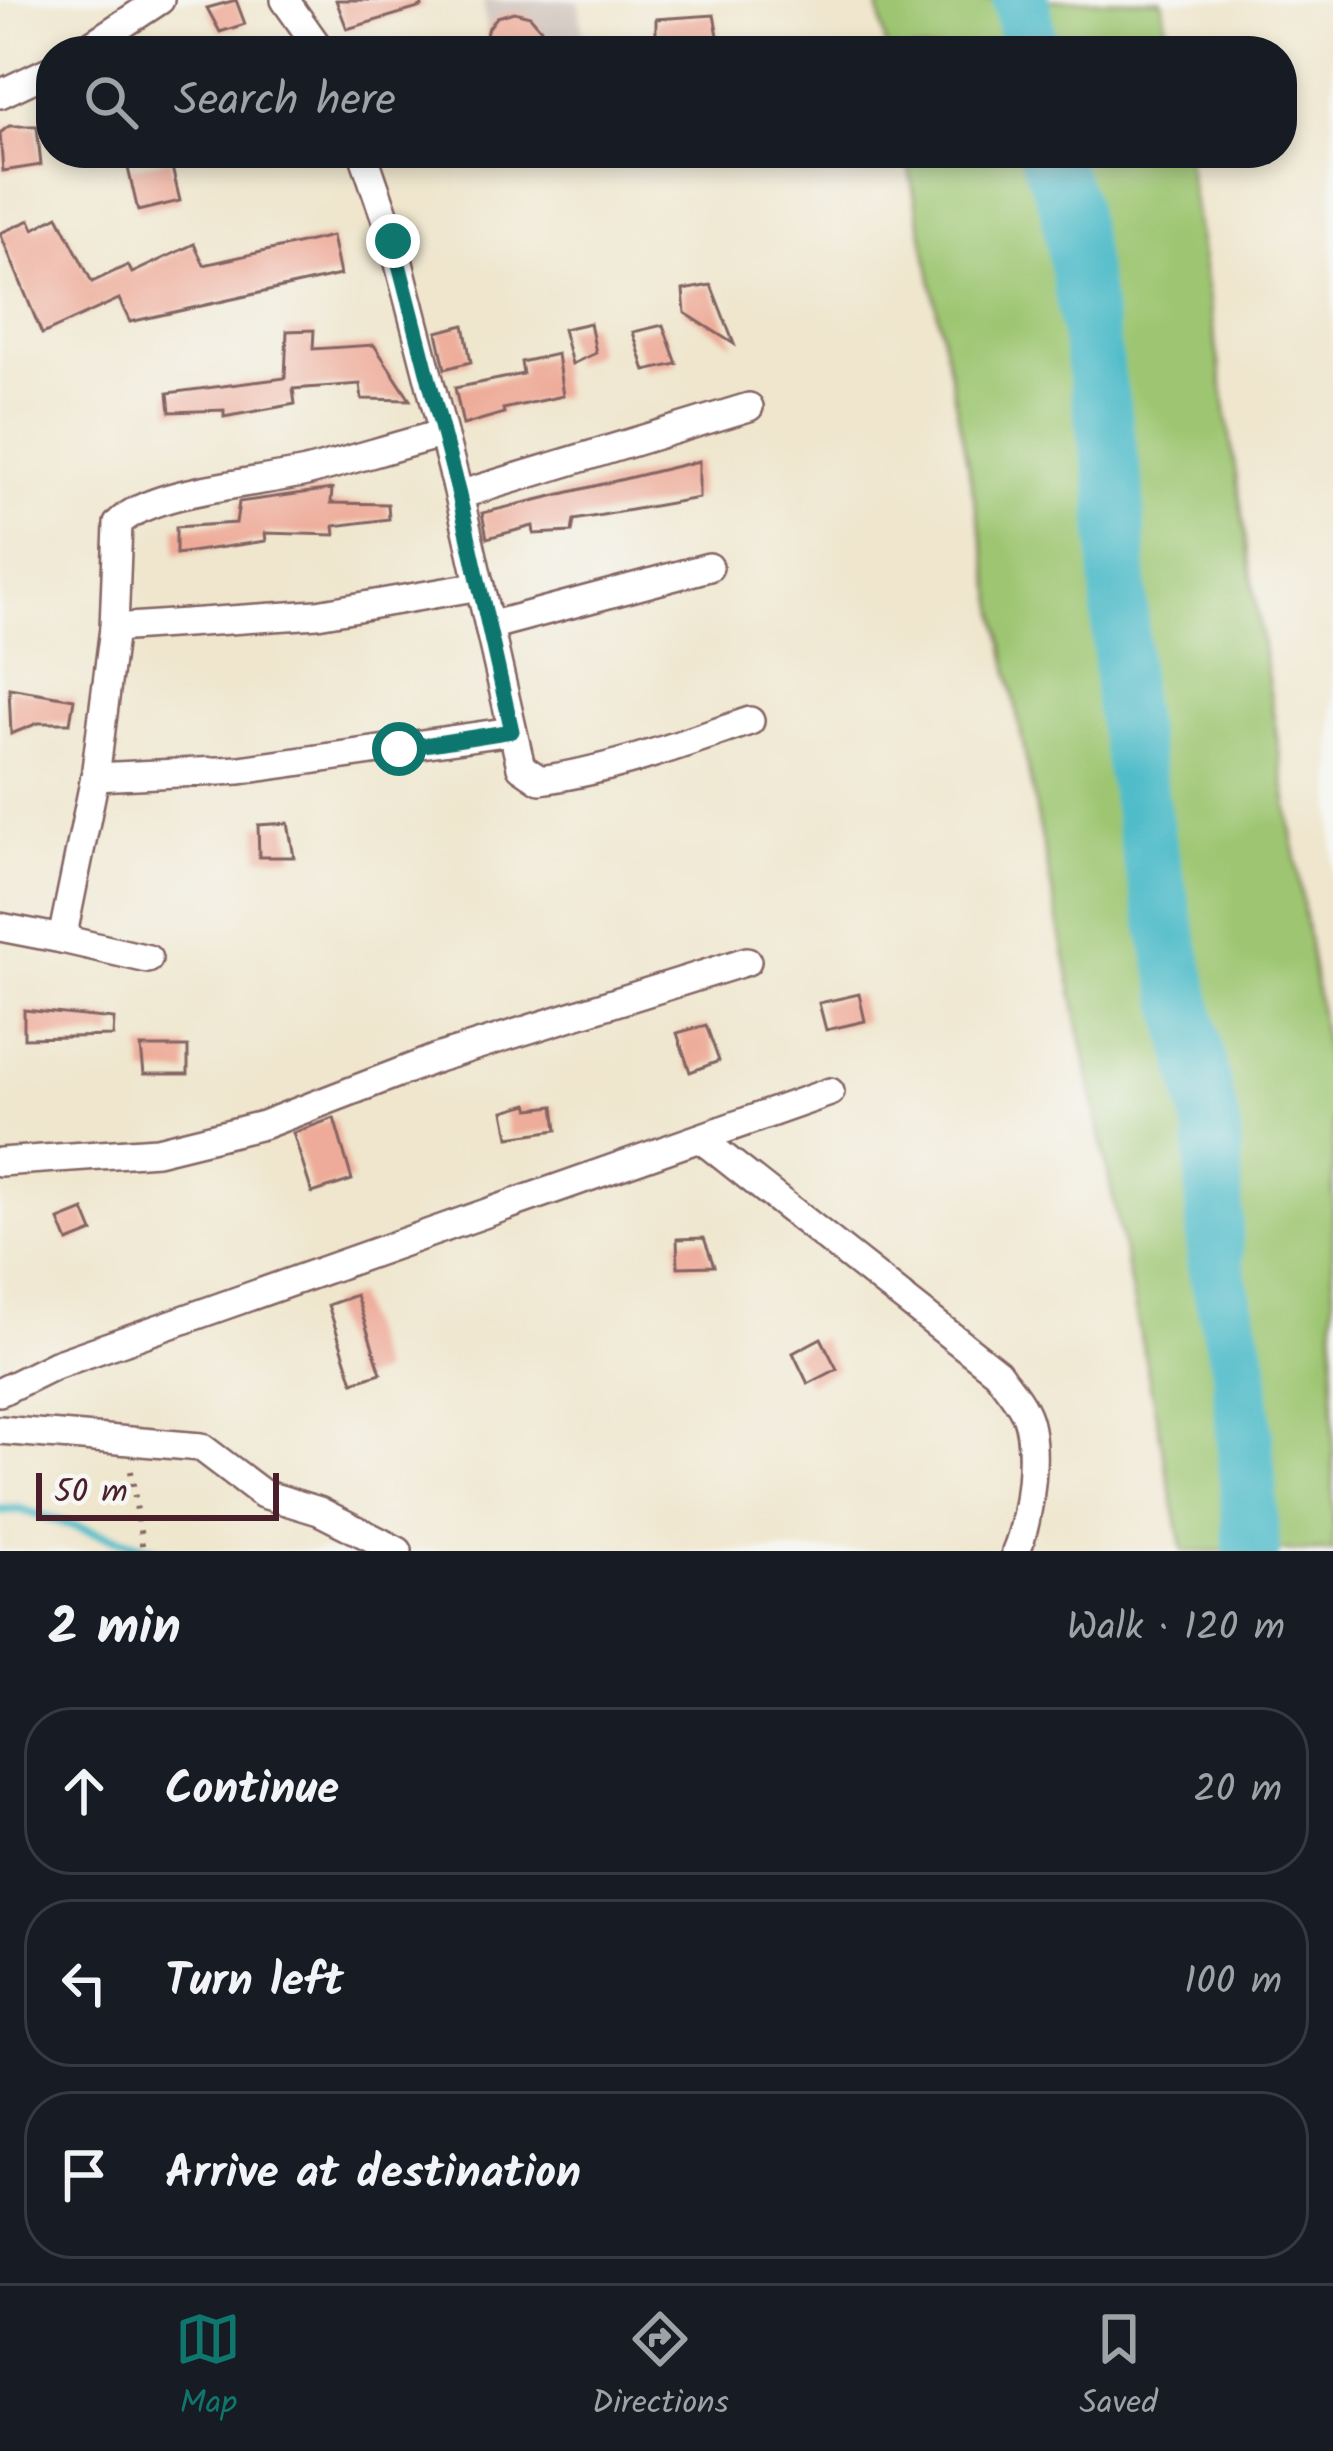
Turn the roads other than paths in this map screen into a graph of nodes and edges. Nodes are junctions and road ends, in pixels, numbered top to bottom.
1 (160, 0) edge
2 (285, 0) edge
3 (105, 36) edge
4 (310, 36) edge
5 (36, 77) edge
6 (0, 94) edge
7 (369, 168) edge
8 (749, 407) dead end
9 (441, 434) junction
10 (459, 495) junction
11 (710, 567) dead end
12 (480, 586) junction
13 (489, 626) junction
14 (114, 628) junction
15 (750, 721) dead end
16 (512, 731) junction
17 (95, 777) junction
18 (0, 926) edge
19 (62, 939) junction
20 (148, 959) dead end
21 (747, 961) dead end
22 (830, 1092) dead end
23 (701, 1139) junction
24 (0, 1162) edge
25 (0, 1392) edge
26 (0, 1430) edge
27 (398, 1551) edge
28 (1016, 1551) edge

1 - 3 street
2 - 4 street
5 - 6 street
7 - 9 street
8 - 10 street
9 - 10 street
9 - 14 street
10 - 12 street
11 - 13 street
12 - 13 street
12 - 14 street
13 - 16 street
14 - 17 street
15 - 16 street
16 - 17 street
17 - 19 street
18 - 19 street
19 - 20 street
21 - 24 street
22 - 23 street
23 - 25 street
23 - 28 street
26 - 27 street

